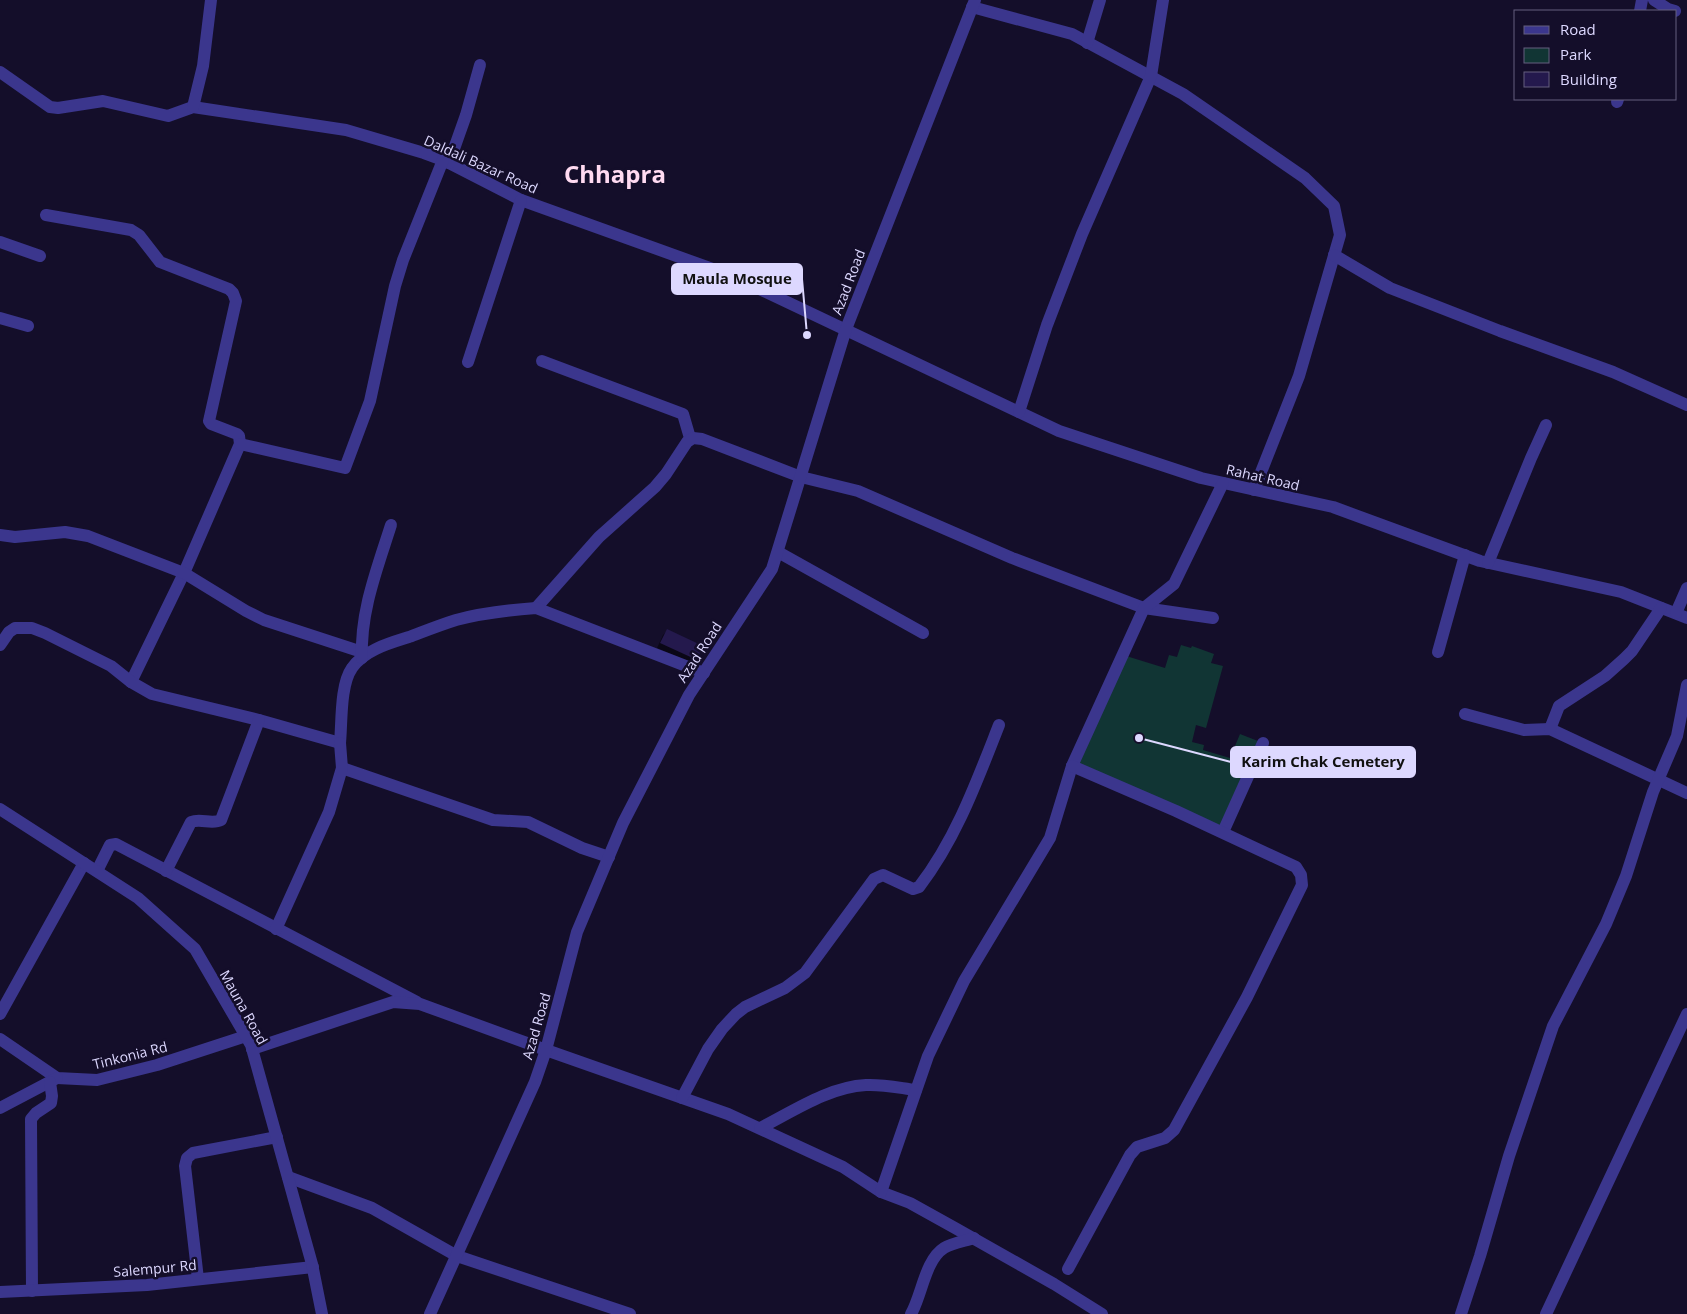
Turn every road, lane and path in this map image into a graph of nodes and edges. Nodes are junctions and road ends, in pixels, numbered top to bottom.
1 (211, 0) edge
2 (1100, 0) edge
3 (1163, 0) edge
4 (1654, 0) edge
5 (973, 3) edge
6 (1672, 10) edge
7 (1088, 42) junction
8 (480, 65) dead end
9 (0, 72) edge
10 (1151, 76) junction
11 (193, 107) junction
12 (446, 162) junction
13 (520, 200) junction
14 (46, 215) dead end
15 (0, 242) edge
16 (1334, 255) junction
17 (40, 256) dead end
18 (0, 318) edge
19 (28, 326) dead end
20 (846, 329) junction
21 (542, 361) dead end
22 (468, 362) dead end
23 (1687, 406) edge
24 (1019, 412) junction
25 (1546, 425) dead end
26 (690, 438) junction
27 (240, 444) junction
28 (801, 477) junction
29 (1223, 483) junction
30 (1254, 490) junction
31 (391, 525) dead end
32 (0, 535) edge
33 (778, 552) junction
34 (1465, 556) junction
35 (1488, 563) junction
36 (184, 574) junction
37 (1687, 588) edge
38 (536, 608) junction
39 (1144, 608) junction
40 (1661, 608) junction
41 (1681, 616) edge
42 (1214, 618) dead end
43 (923, 634) dead end
44 (0, 645) edge
45 (1438, 652) dead end
46 (362, 655) junction
47 (704, 673) junction
48 (131, 682) junction
49 (1687, 685) edge
50 (1465, 714) dead end
51 (259, 720) junction
52 (999, 725) dead end
53 (1550, 729) junction
54 (340, 743) junction
55 (1263, 743) dead end
56 (1072, 766) junction
57 (342, 768) junction
58 (1658, 779) junction
59 (1687, 793) edge
60 (0, 809) edge
61 (1223, 832) junction
62 (609, 857) junction
63 (84, 863) junction
64 (97, 871) junction
65 (166, 871) junction
66 (276, 929) junction
67 (420, 1004) junction
68 (0, 1014) edge
69 (1687, 1014) edge
70 (246, 1036) junction
71 (0, 1039) edge
72 (252, 1049) junction
73 (546, 1050) junction
74 (53, 1080) junction
75 (916, 1090) junction
76 (682, 1098) junction
77 (0, 1108) edge
78 (760, 1128) junction
79 (276, 1137) junction
80 (288, 1177) junction
81 (881, 1192) junction
82 (974, 1238) junction
83 (456, 1256) junction
84 (312, 1268) junction
85 (1068, 1269) dead end
86 (198, 1279) junction
87 (32, 1291) junction
88 (0, 1292) edge
89 (322, 1314) edge
90 (430, 1314) edge
91 (630, 1314) edge
92 (912, 1314) edge
93 (1102, 1314) edge
94 (1461, 1314) edge
95 (1546, 1314) edge

1 - 11 street
2 - 7 street
3 - 10 street
4 - 6 street
5 - 7 street
5 - 20 street, Azad Road
7 - 10 street
8 - 12 street
9 - 11 street, Daldali Bazar Road
10 - 16 street
10 - 24 street
11 - 12 street, Daldali Bazar Road
12 - 13 street, Daldali Bazar Road
12 - 27 street
13 - 20 street, Daldali Bazar Road
13 - 22 street
14 - 27 street
15 - 17 street
16 - 23 street
16 - 30 street
18 - 19 street
20 - 24 street, Rahat Road
20 - 28 street, Azad Road
21 - 26 street
24 - 29 street, Rahat Road
25 - 35 street
26 - 28 street
26 - 38 street
27 - 36 street
28 - 33 street, Azad Road
28 - 39 street
29 - 30 street, Rahat Road
29 - 39 street
30 - 34 street, Rahat Road
31 - 46 street
32 - 36 street
33 - 43 street
33 - 47 street, Azad Road
34 - 35 street, Rahat Road
34 - 45 street
35 - 40 street, Rahat Road
36 - 46 street
36 - 48 street
37 - 41 street
38 - 46 street
38 - 47 street
39 - 42 street
39 - 56 street
40 - 41 street, Rahat Road
40 - 53 street
44 - 48 street
46 - 54 street
47 - 62 street, Azad Road
48 - 51 street
49 - 58 street
50 - 53 street
51 - 54 street
51 - 65 street
52 - 76 street
53 - 58 street
54 - 57 street
55 - 61 street
56 - 61 street
56 - 75 street
57 - 62 street
57 - 66 street
58 - 59 street
58 - 94 street
60 - 63 street, Mauna Road
61 - 85 street
62 - 73 street, Azad Road
63 - 64 street, Mauna Road
63 - 68 street
64 - 65 street
64 - 70 street, Mauna Road
65 - 66 street
66 - 67 street
67 - 72 street
67 - 73 street
69 - 95 street
70 - 72 street, Mauna Road
70 - 74 street, Tinkonia Rd
71 - 74 street
72 - 79 street, Mauna Road
73 - 76 street
73 - 83 street, Azad Road
74 - 77 street
74 - 87 street
75 - 78 street
75 - 81 street
76 - 78 street
78 - 81 street
79 - 80 street, Mauna Road
79 - 86 street
80 - 83 street
80 - 84 street, Mauna Road
81 - 82 street
82 - 92 street
82 - 93 street
83 - 90 street, Azad Road
83 - 91 street
84 - 86 street, Salempur Rd
84 - 89 street, Mauna Road
86 - 87 street, Salempur Rd
87 - 88 street, Salempur Rd

